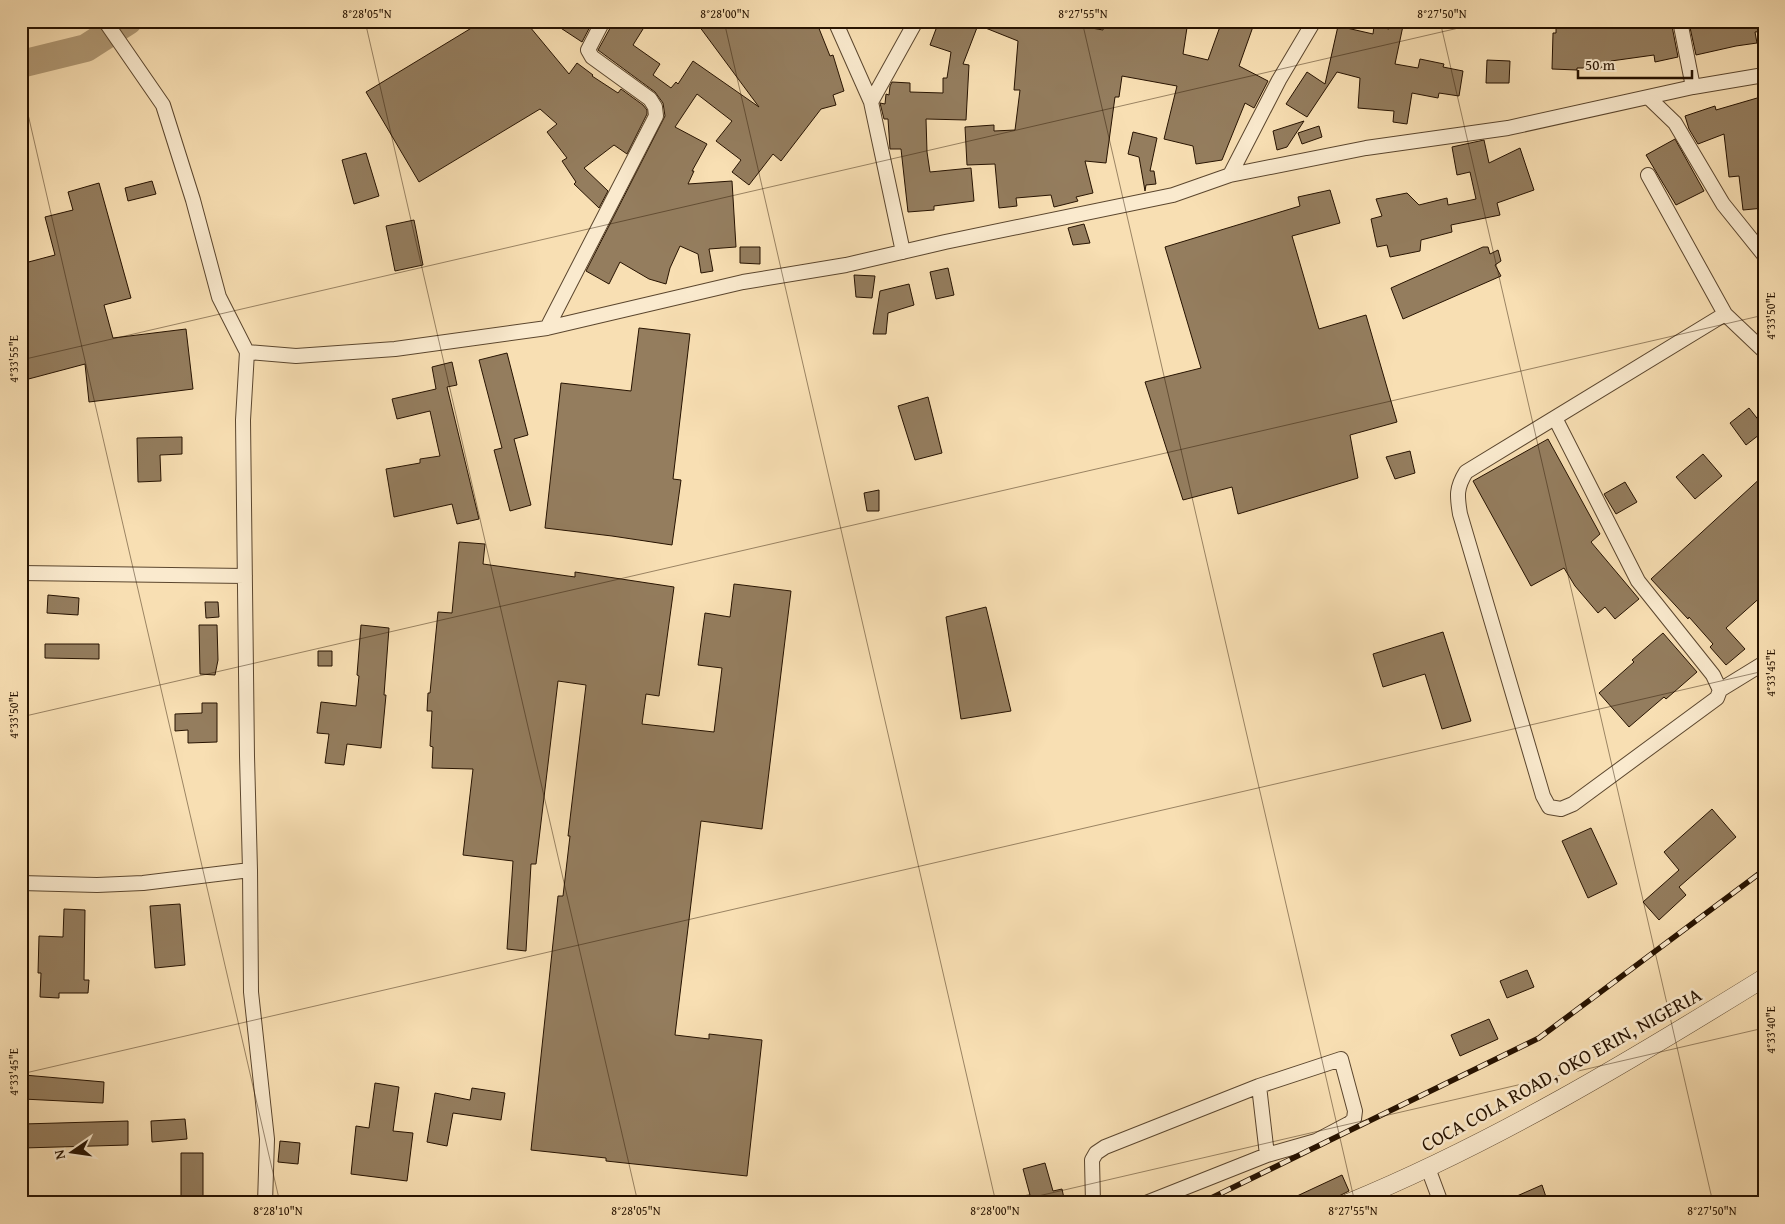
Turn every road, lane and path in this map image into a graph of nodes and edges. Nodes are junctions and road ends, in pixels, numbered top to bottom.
1 (105, 21) edge
2 (603, 21) edge
3 (835, 21) edge
4 (916, 21) edge
5 (1314, 21) edge
6 (1680, 21) edge
7 (1764, 76) edge
8 (1693, 87) junction
9 (1649, 98) junction
10 (871, 102) junction
11 (1648, 175) dead end
12 (1230, 176) junction
13 (903, 252) junction
14 (1764, 255) edge
15 (1725, 314) junction
16 (547, 328) junction
17 (1764, 351) edge
18 (246, 352) junction
19 (1555, 418) junction
20 (21, 573) edge
21 (245, 576) junction
22 (1764, 663) edge
23 (1720, 690) junction
24 (250, 870) junction
25 (21, 882) edge
26 (1764, 978) edge
27 (1258, 1086) junction
28 (1267, 1155) junction
29 (1428, 1168) junction
30 (265, 1203) edge
31 (1093, 1203) edge
32 (1146, 1203) edge
33 (1348, 1203) edge
34 (1441, 1203) edge

1 - 18 street
2 - 16 street
3 - 10 street
4 - 10 street
5 - 12 street
6 - 8 street
7 - 8 street
8 - 9 street
9 - 12 street
9 - 14 street
10 - 13 street
11 - 15 street
12 - 13 street
13 - 16 street
15 - 17 street
15 - 19 street
16 - 18 street
18 - 21 street
19 - 23 street
19 - 23 street
20 - 21 street
21 - 24 street
22 - 23 street
24 - 25 street
24 - 30 street
26 - 29 street, COCA COLA ROAD, OKO ERIN, NIGERIA
27 - 28 street
27 - 28 street
27 - 31 street
28 - 32 street
29 - 33 street, COCA COLA ROAD, OKO ERIN, NIGERIA
29 - 34 street

